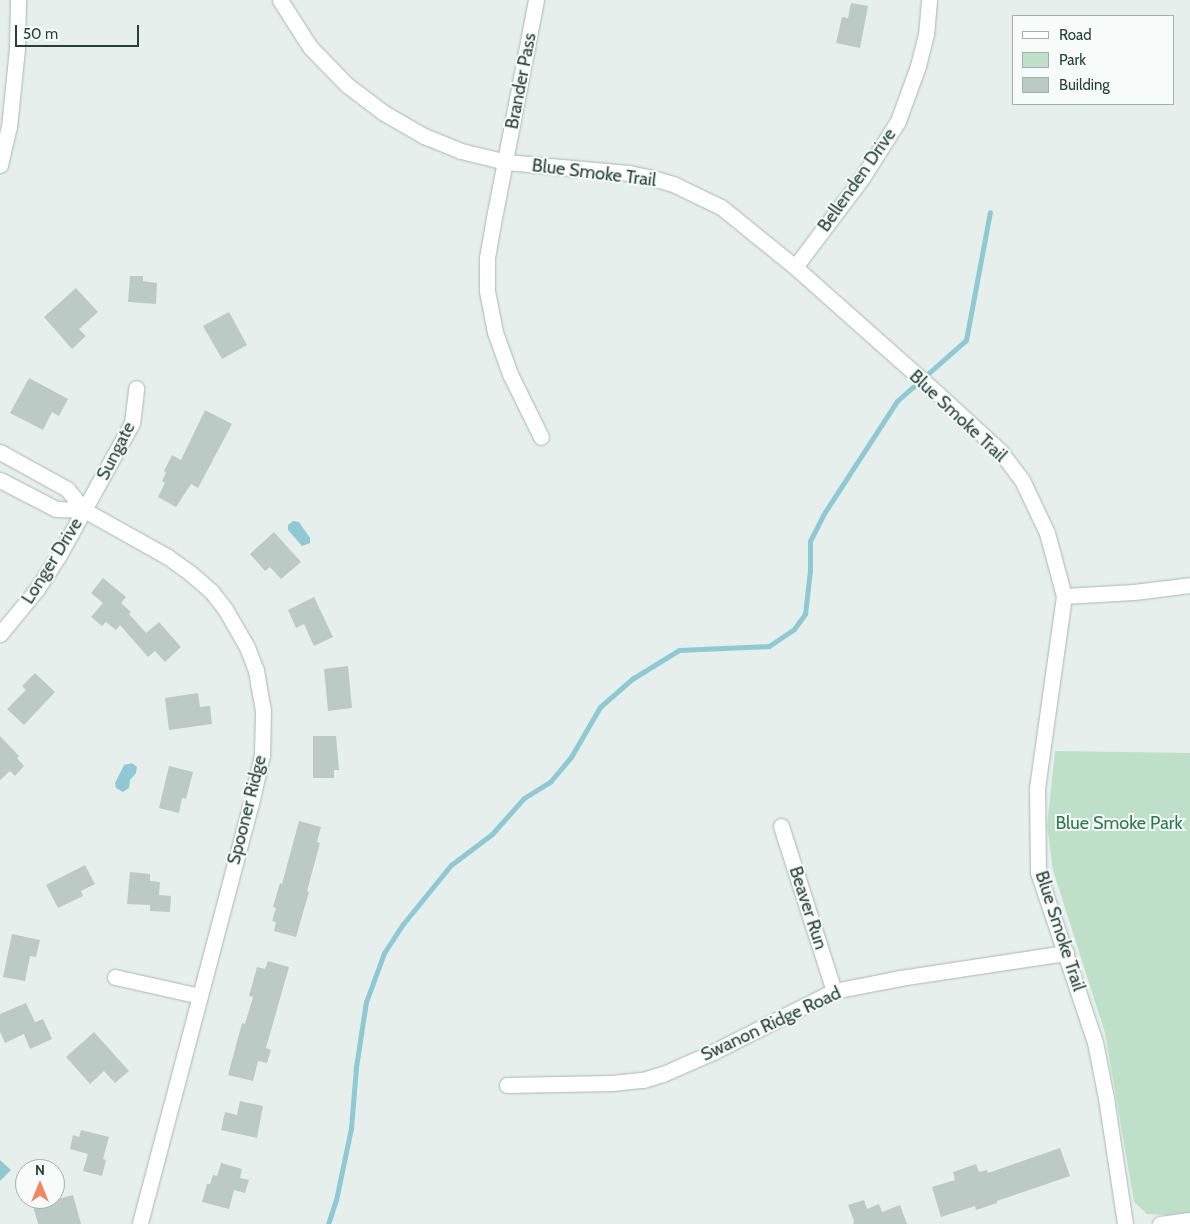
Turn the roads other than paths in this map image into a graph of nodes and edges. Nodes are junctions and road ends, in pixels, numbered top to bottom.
1 (18, 0) edge
2 (280, 0) edge
3 (536, 0) edge
4 (929, 0) edge
5 (506, 162) junction
6 (0, 165) edge
7 (795, 267) junction
8 (136, 388) dead end
9 (541, 437) dead end
10 (0, 452) edge
11 (0, 480) edge
12 (84, 510) junction
13 (1190, 584) edge
14 (1064, 596) junction
15 (0, 634) edge
16 (781, 826) dead end
17 (1066, 953) junction
18 (116, 977) dead end
19 (834, 991) junction
20 (200, 996) junction
21 (507, 1085) dead end
22 (1190, 1220) edge
23 (140, 1224) edge
24 (1124, 1224) edge
25 (1160, 1224) edge

1 - 6 street
2 - 5 street, Blue Smoke Trail
3 - 5 street, Brander Pass
4 - 7 street, Bellenden Drive
5 - 7 street, Blue Smoke Trail
5 - 9 street, Brander Pass
7 - 14 street, Blue Smoke Trail
8 - 12 street, Sungate
10 - 12 street, Spooner Ridge
11 - 12 street
12 - 15 street, Longer Drive
12 - 20 street, Spooner Ridge
13 - 14 street
14 - 17 street, Blue Smoke Trail
16 - 19 street, Beaver Run
17 - 19 street, Swanon Ridge Road
17 - 24 street, Blue Smoke Trail
18 - 20 street
19 - 21 street, Swanon Ridge Road
20 - 23 street, Spooner Ridge
22 - 25 street

